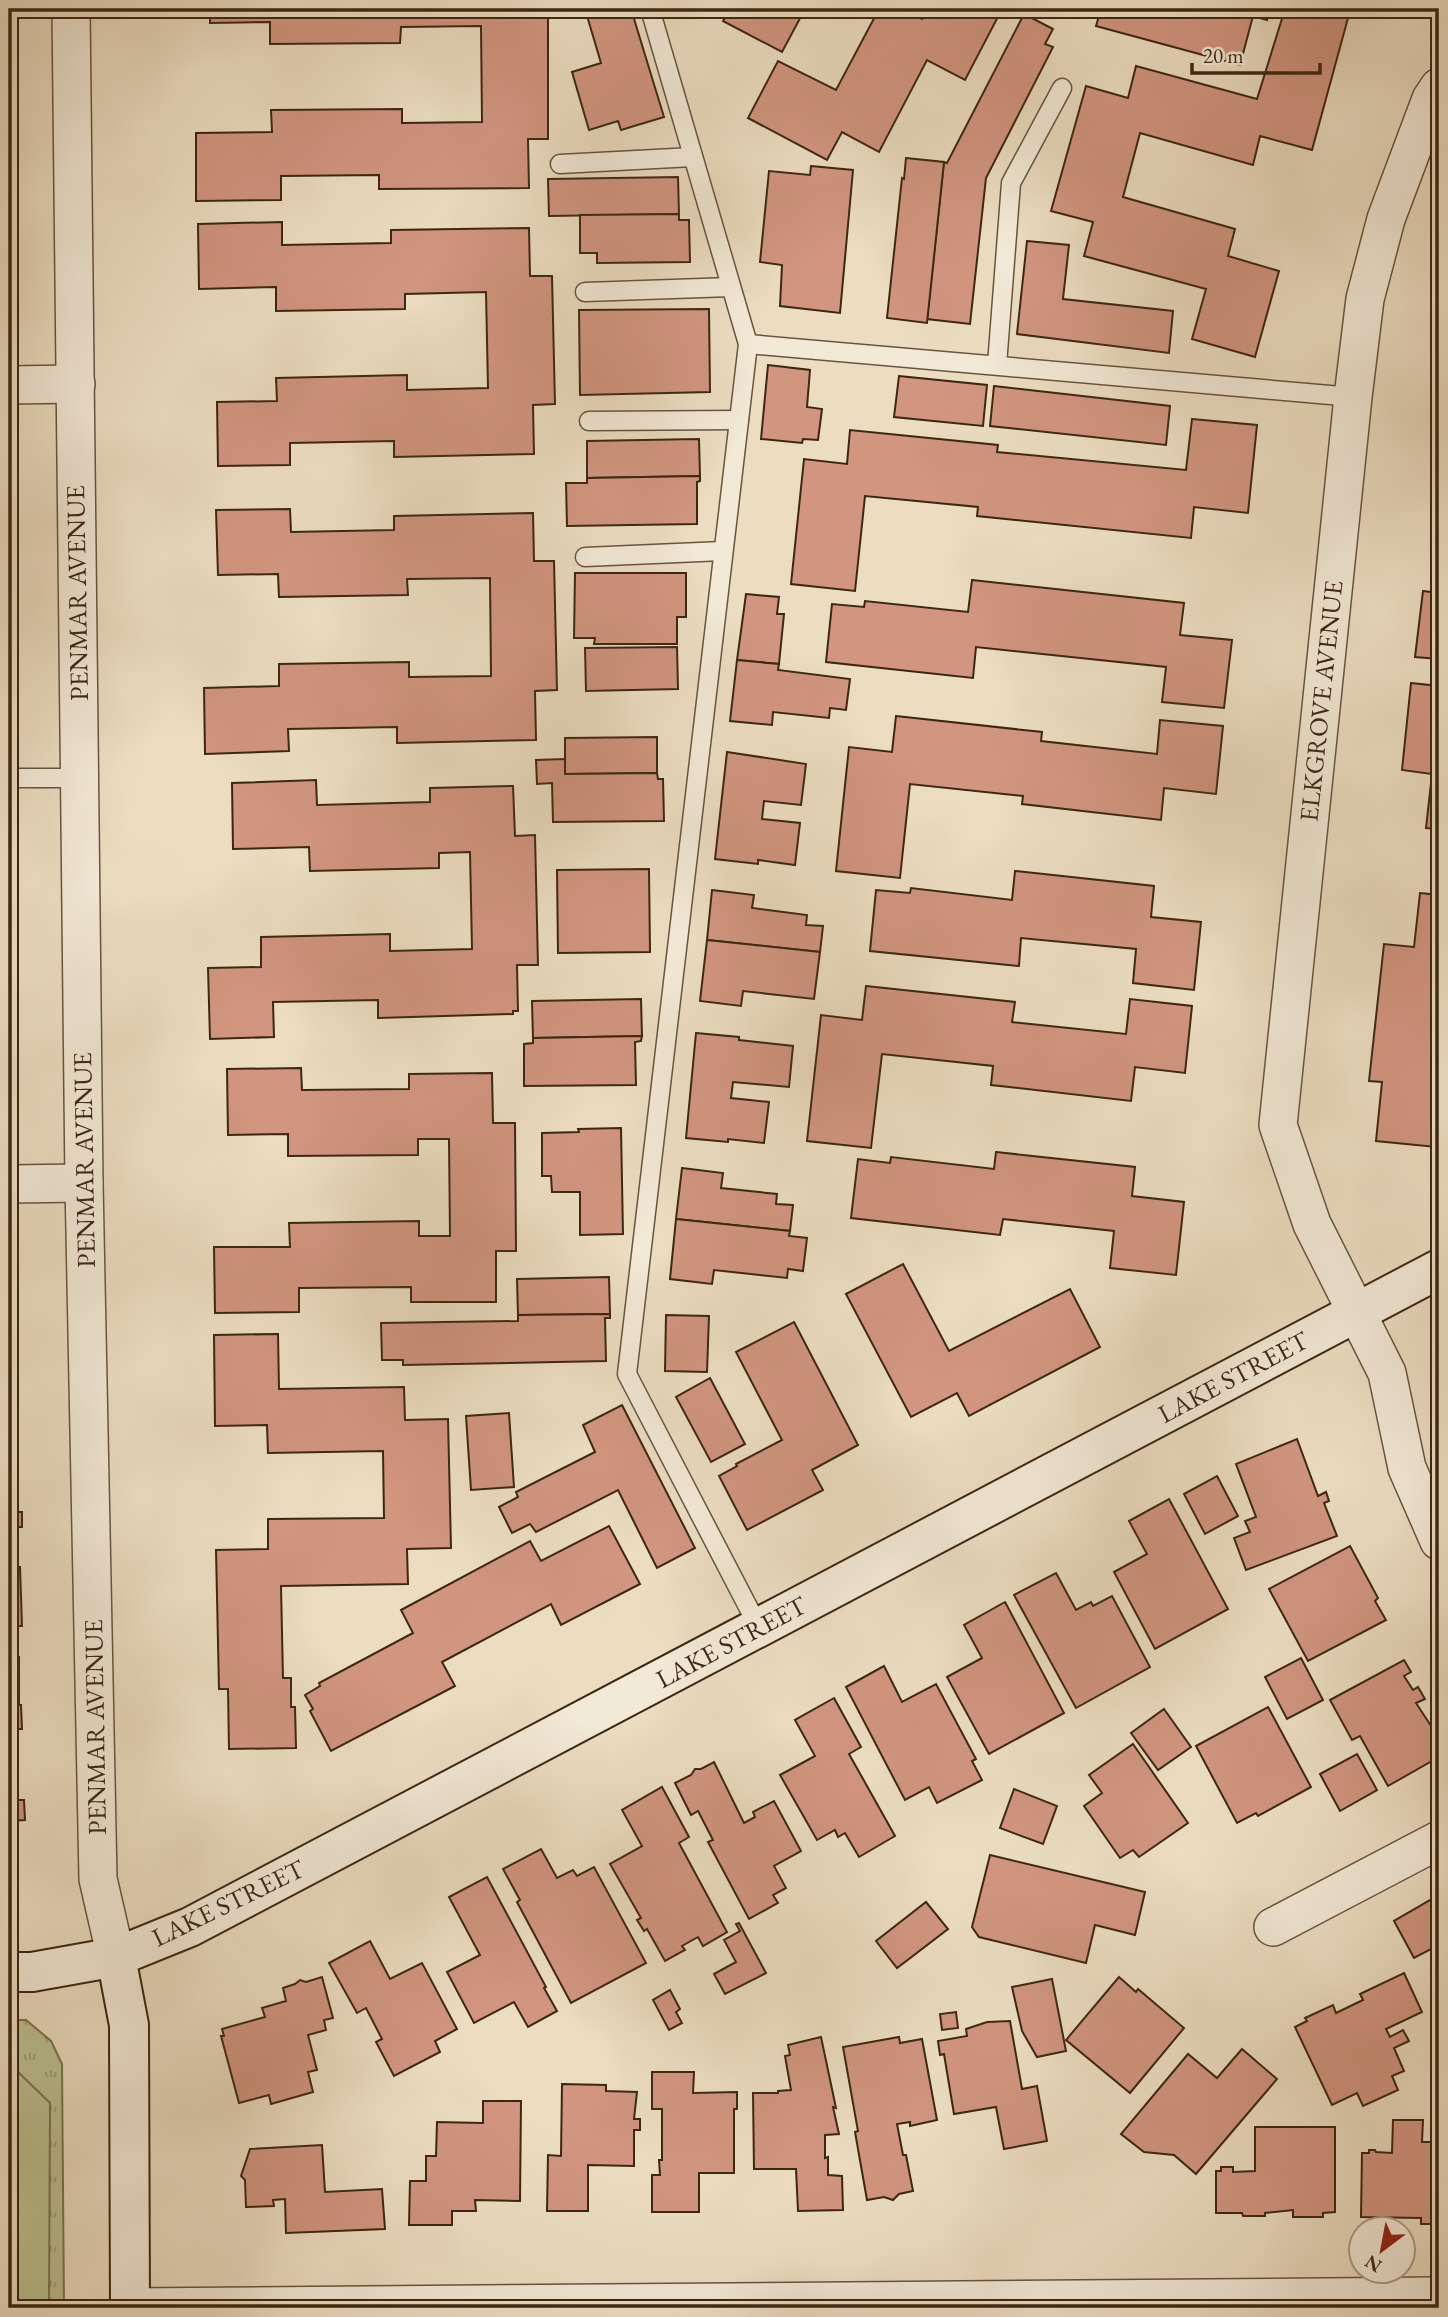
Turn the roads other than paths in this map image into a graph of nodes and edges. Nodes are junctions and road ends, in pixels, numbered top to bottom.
1 (71, 9) edge
2 (650, 9) edge
3 (1439, 87) edge
4 (1062, 88) dead end
5 (693, 157) junction
6 (560, 164) dead end
7 (731, 287) junction
8 (586, 292) dead end
9 (748, 344) junction
10 (997, 365) junction
11 (76, 384) junction
12 (9, 385) edge
13 (1353, 397) junction
14 (739, 420) junction
15 (589, 421) dead end
16 (723, 551) junction
17 (585, 556) dead end
18 (9, 778) edge
19 (79, 778) junction
20 (84, 1183) junction
21 (9, 1184) edge
22 (1439, 1269) edge
23 (1358, 1311) junction
24 (1439, 1541) edge
25 (759, 1628) junction
26 (1439, 1840) edge
27 (1273, 1927) dead end
28 (116, 1956) junction
29 (9, 1972) edge
30 (1439, 2296) edge
31 (130, 2308) edge

1 - 11 street, PENMAR AVENUE
2 - 5 lane
3 - 13 street, ELKGROVE AVENUE
4 - 10 lane
5 - 6 lane
5 - 7 lane
7 - 8 lane
7 - 9 lane
9 - 10 lane
9 - 14 lane
10 - 13 lane
11 - 12 street
11 - 19 street, PENMAR AVENUE
13 - 23 street, ELKGROVE AVENUE
14 - 15 lane
14 - 16 lane
16 - 17 lane
16 - 25 lane
18 - 19 lane
19 - 20 street, PENMAR AVENUE
20 - 21 street
20 - 28 street, PENMAR AVENUE
22 - 23 street, LAKE STREET
23 - 24 street, ELKGROVE AVENUE
23 - 25 street, LAKE STREET
25 - 28 street, LAKE STREET
26 - 27 street
28 - 29 street, LAKE STREET
28 - 31 street, PENMAR AVENUE
30 - 31 street

